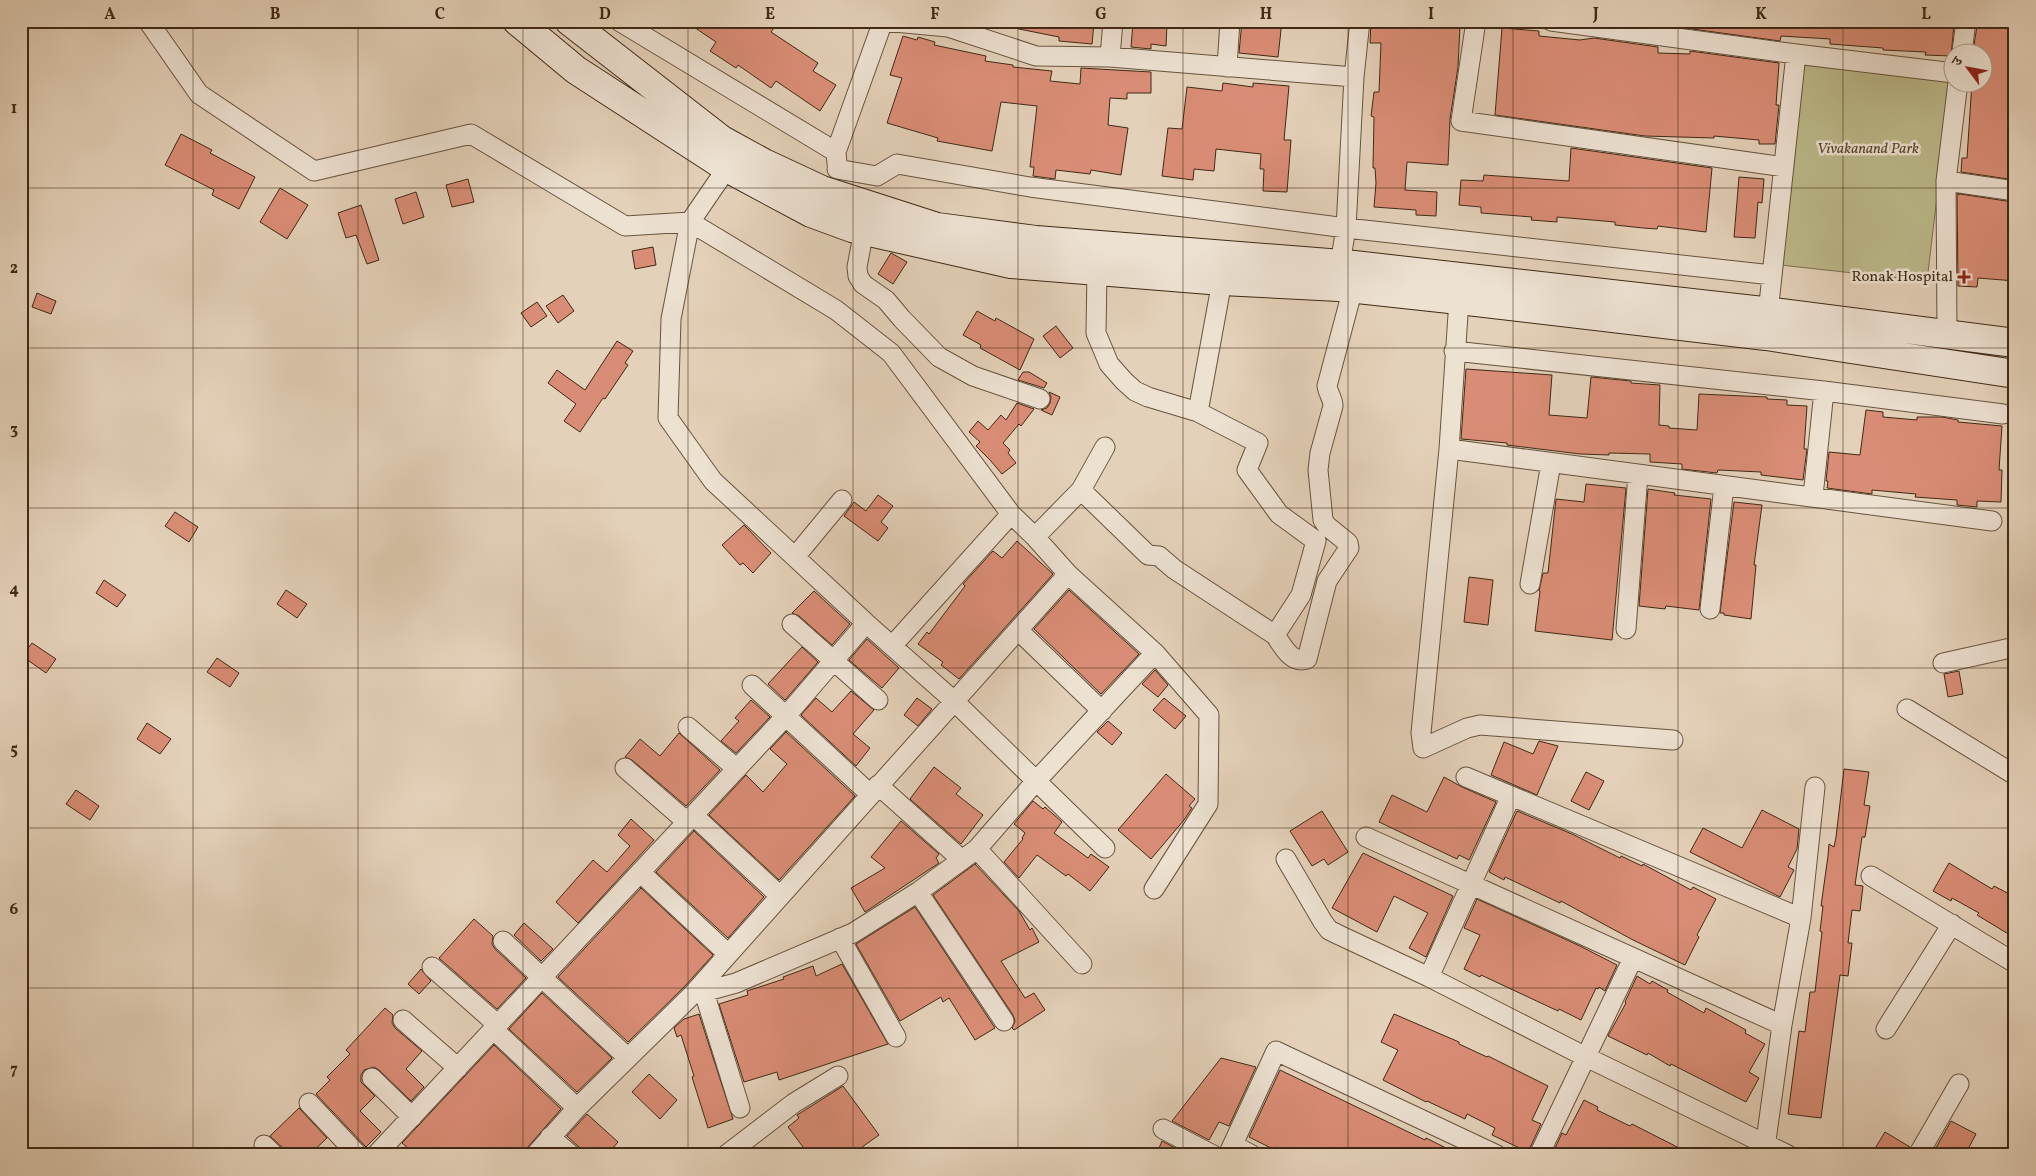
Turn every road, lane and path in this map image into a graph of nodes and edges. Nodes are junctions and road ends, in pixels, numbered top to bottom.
1 (148, 21) edge
2 (517, 21) edge
3 (570, 21) edge
4 (619, 21) edge
5 (883, 21) edge
6 (1113, 21) edge
7 (1230, 21) edge
8 (1360, 21) edge
9 (1476, 21) edge
10 (1550, 21) edge
11 (1966, 21) edge
12 (1616, 26) edge
13 (1963, 42) edge
14 (1796, 54) junction
15 (1110, 58) junction
16 (1227, 67) junction
17 (1944, 72) edge
18 (1354, 77) junction
19 (1957, 92) edge
20 (1784, 166) junction
21 (727, 168) junction
22 (832, 171) junction
23 (1946, 181) junction
24 (2015, 191) edge
25 (690, 222) junction
26 (1346, 228) junction
27 (864, 230) junction
28 (1097, 270) junction
29 (1772, 276) junction
30 (1343, 280) junction
31 (1222, 281) junction
32 (1459, 300) junction
33 (1767, 324) junction
34 (1946, 334) junction
35 (2015, 343) edge
36 (1454, 351) junction
37 (2015, 374) edge
38 (1824, 391) junction
39 (1040, 400) dead end
40 (1198, 412) junction
41 (2004, 414) dead end
42 (1105, 447) dead end
43 (1449, 449) junction
44 (1551, 462) junction
45 (1638, 474) junction
46 (1724, 486) junction
47 (1081, 490) junction
48 (1813, 496) junction
49 (842, 500) dead end
50 (1011, 514) junction
51 (1992, 521) dead end
52 (1035, 537) junction
53 (795, 557) junction
54 (1068, 574) junction
55 (1530, 584) dead end
56 (1710, 609) dead end
57 (866, 623) junction
58 (792, 624) dead end
59 (1626, 629) dead end
60 (1018, 630) junction
61 (1276, 635) junction
62 (892, 646) junction
63 (2015, 647) edge
64 (1155, 653) junction
65 (834, 661) junction
66 (1943, 663) dead end
67 (752, 685) dead end
68 (878, 700) dead end
69 (954, 701) junction
70 (1907, 709) dead end
71 (1102, 710) junction
72 (786, 716) junction
73 (688, 727) dead end
74 (1673, 740) dead end
75 (625, 768) dead end
76 (737, 769) junction
77 (2015, 775) edge
78 (1466, 777) dead end
79 (1036, 781) junction
80 (1815, 787) dead end
81 (874, 790) junction
82 (1511, 796) junction
83 (690, 819) junction
84 (1366, 837) dead end
85 (1105, 848) dead end
86 (969, 854) junction
87 (1286, 859) dead end
88 (640, 872) junction
89 (1871, 876) dead end
90 (1470, 884) junction
91 (1154, 890) dead end
92 (918, 892) junction
93 (780, 896) junction
94 (1801, 918) junction
95 (1952, 924) junction
96 (840, 938) junction
97 (503, 940) dead end
98 (728, 954) junction
99 (1634, 958) junction
100 (2015, 963) edge
101 (1082, 964) dead end
102 (432, 967) dead end
103 (542, 977) junction
104 (1429, 978) junction
105 (698, 994) junction
106 (403, 1020) dead end
107 (1004, 1021) dead end
108 (1782, 1025) junction
109 (496, 1027) junction
110 (1886, 1029) dead end
111 (896, 1037) dead end
112 (1586, 1057) junction
113 (628, 1058) junction
114 (458, 1068) junction
115 (838, 1076) dead end
116 (372, 1078) dead end
117 (1959, 1084) dead end
118 (309, 1103) dead end
119 (577, 1108) junction
120 (740, 1108) dead end
121 (412, 1117) junction
122 (1163, 1130) dead end
123 (550, 1137) junction
124 (1765, 1149) edge
125 (1230, 1150) edge
126 (1476, 1150) edge
127 (358, 1155) edge
128 (376, 1155) edge
129 (535, 1155) edge
130 (571, 1155) edge
131 (726, 1155) edge
132 (1213, 1155) edge
133 (1252, 1155) edge
134 (1497, 1155) edge
135 (1539, 1155) edge
136 (1788, 1155) edge
137 (1918, 1155) edge

1 - 25 street
2 - 21 main road
3 - 22 main road
4 - 22 street
5 - 15 street
5 - 22 street
6 - 15 street
7 - 16 street
8 - 18 street
9 - 20 street
10 - 12 street
11 - 13 street
12 - 14 street
14 - 17 street
14 - 20 street
15 - 16 street
16 - 18 street
18 - 26 street
19 - 23 street
20 - 29 street
21 - 25 street
21 - 27 main road
22 - 26 street
22 - 30 main road
23 - 24 street
23 - 34 street
25 - 50 street
25 - 53 street
26 - 29 street
26 - 30 street
27 - 28 main road
27 - 39 street
28 - 31 main road
28 - 40 street
29 - 33 street
30 - 31 main road
30 - 32 main road
30 - 33 main road
30 - 61 street
31 - 40 street
32 - 33 main road
32 - 36 street
33 - 34 main road
33 - 37 main road
34 - 35 main road
36 - 38 street
36 - 43 street
38 - 41 street
38 - 48 street
40 - 61 street
42 - 47 street
43 - 44 street
43 - 74 street
44 - 45 street
44 - 55 street
45 - 46 street
45 - 59 street
46 - 48 street
46 - 56 street
47 - 52 street
47 - 61 street
48 - 51 street
49 - 53 street
50 - 52 street
50 - 62 street
52 - 54 street
53 - 57 street
54 - 60 street
54 - 64 street
57 - 62 street
57 - 65 street
58 - 65 street
60 - 69 street
60 - 71 street
62 - 69 street
63 - 66 street
64 - 71 street
64 - 91 street
65 - 68 street
65 - 72 street
67 - 72 street
69 - 79 street
69 - 81 street
70 - 77 street
71 - 79 street
72 - 76 street
72 - 81 street
73 - 76 street
75 - 83 street
76 - 83 street
78 - 82 street
79 - 85 street
79 - 86 street
80 - 94 street
81 - 86 street
81 - 93 street
82 - 90 street
82 - 94 street
83 - 88 street
83 - 93 street
84 - 90 street
86 - 92 street
86 - 101 street
87 - 104 street
88 - 98 street
88 - 103 street
89 - 95 street
90 - 99 street
90 - 104 street
92 - 96 street
92 - 107 street
93 - 98 street
94 - 108 street
95 - 100 street
95 - 110 street
96 - 105 street
96 - 111 street
97 - 103 street
98 - 105 street
99 - 108 street
99 - 112 street
102 - 109 street
103 - 109 street
103 - 113 street
104 - 112 street
105 - 113 street
105 - 120 street
106 - 114 street
108 - 124 street
109 - 114 street
109 - 119 street
112 - 124 street
112 - 135 street
113 - 119 street
114 - 121 street
115 - 131 street
116 - 121 street
117 - 137 street
118 - 127 street
119 - 123 street
121 - 128 street
122 - 132 street
123 - 129 street
123 - 130 street
124 - 136 street
125 - 126 street
125 - 133 street
126 - 134 street

